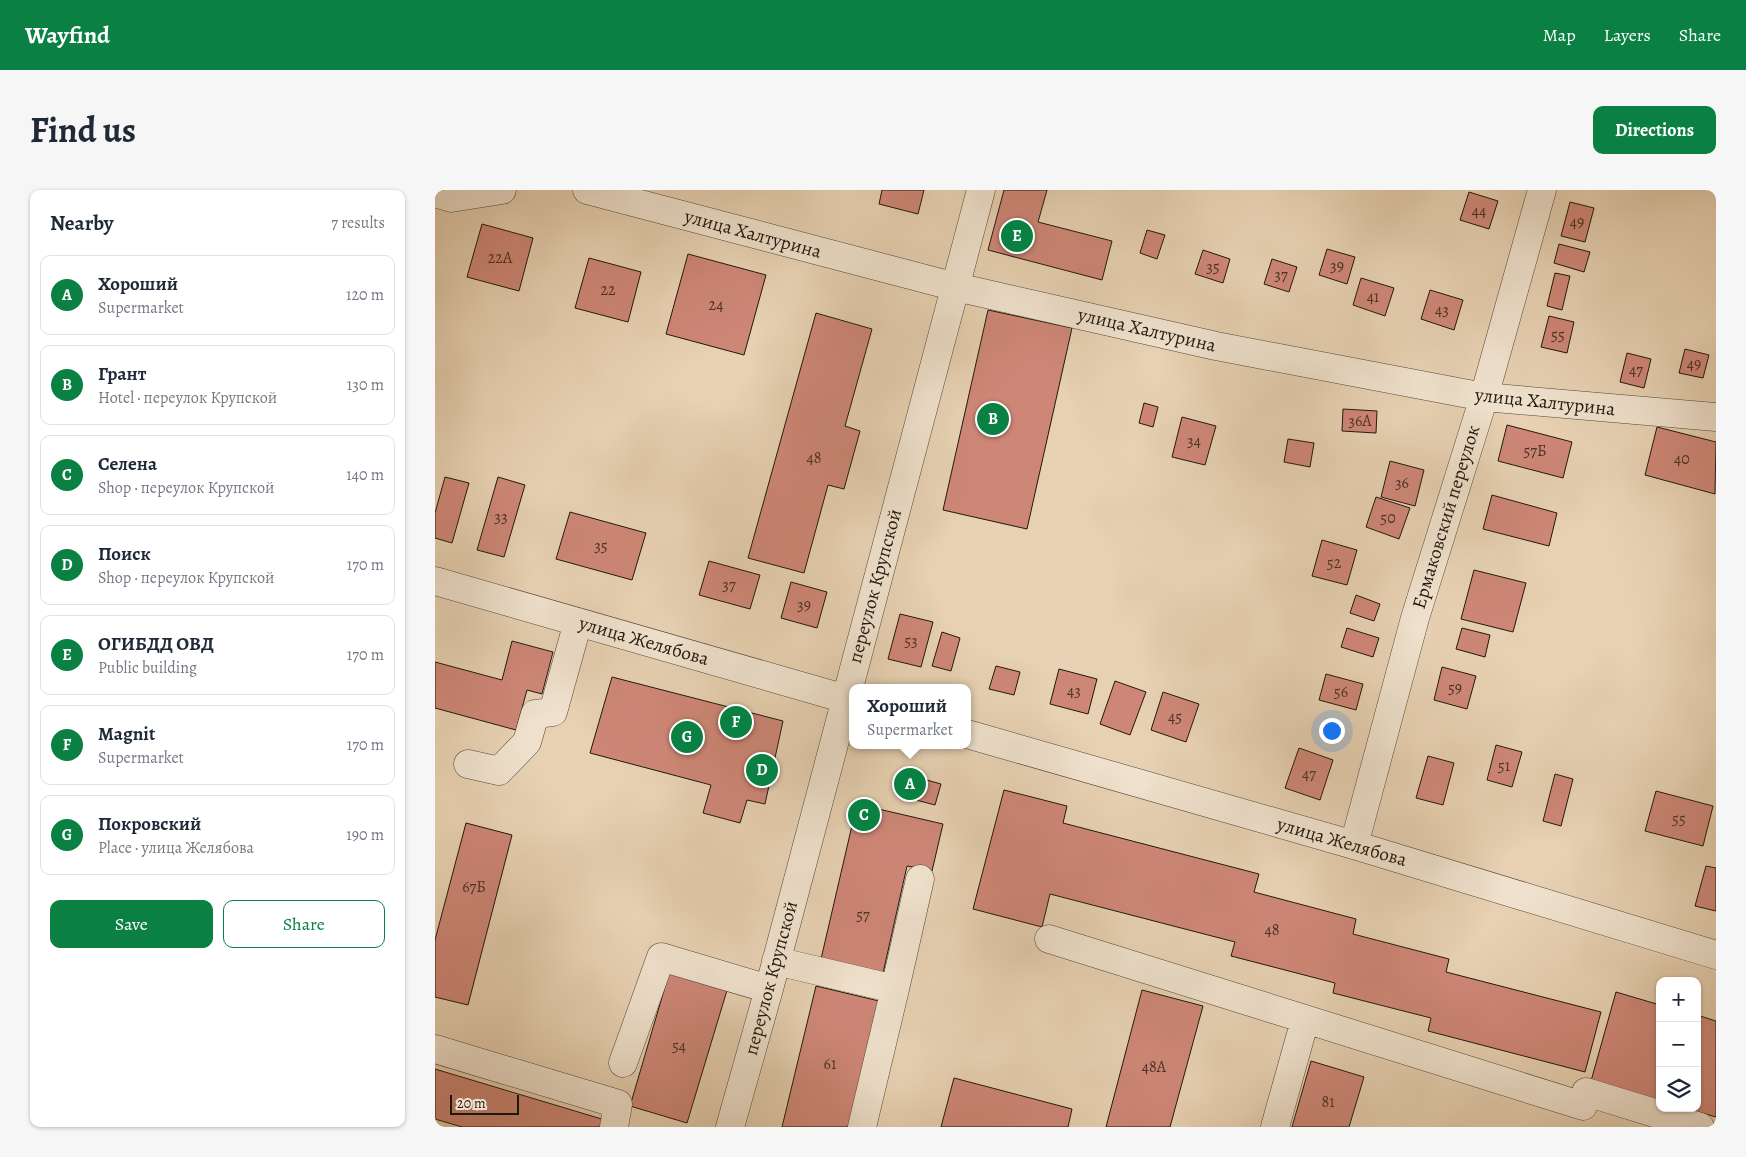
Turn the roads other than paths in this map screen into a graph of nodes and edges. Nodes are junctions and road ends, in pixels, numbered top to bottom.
1 (502, 190) edge
2 (587, 190) edge
3 (981, 190) edge
4 (1542, 190) edge
5 (435, 193) edge
6 (956, 286) junction
7 (1484, 398) junction
8 (1716, 417) edge
9 (435, 581) edge
10 (579, 622) junction
11 (853, 684) edge
12 (849, 700) edge
13 (971, 735) edge
14 (468, 764) dead end
15 (1354, 845) junction
16 (920, 879) dead end
17 (1049, 939) dead end
18 (1716, 955) edge
19 (776, 961) junction
20 (769, 989) junction
21 (895, 989) junction
22 (1305, 1020) junction
23 (435, 1049) edge
24 (623, 1063) dead end
25 (614, 1127) edge
26 (730, 1127) edge
27 (862, 1127) edge
28 (1275, 1127) edge
29 (1700, 1127) edge

1 - 5 street
2 - 6 street, улица Халтурина
3 - 6 street, переулок Крупской
4 - 7 street, Ермаковский переулок
6 - 7 street, улица Халтурина
6 - 11 street, переулок Крупской
7 - 8 street, улица Халтурина
7 - 15 street, Ермаковский переулок
9 - 10 street, улица Желябова
10 - 12 street, улица Желябова
10 - 14 street
12 - 19 street, переулок Крупской
13 - 15 street, улица Желябова
15 - 18 street, улица Желябова
16 - 21 street
17 - 22 street
19 - 20 street, переулок Крупской
19 - 21 street
20 - 24 street
20 - 26 street, переулок Крупской
21 - 27 street
22 - 28 street
22 - 29 street
23 - 25 street

